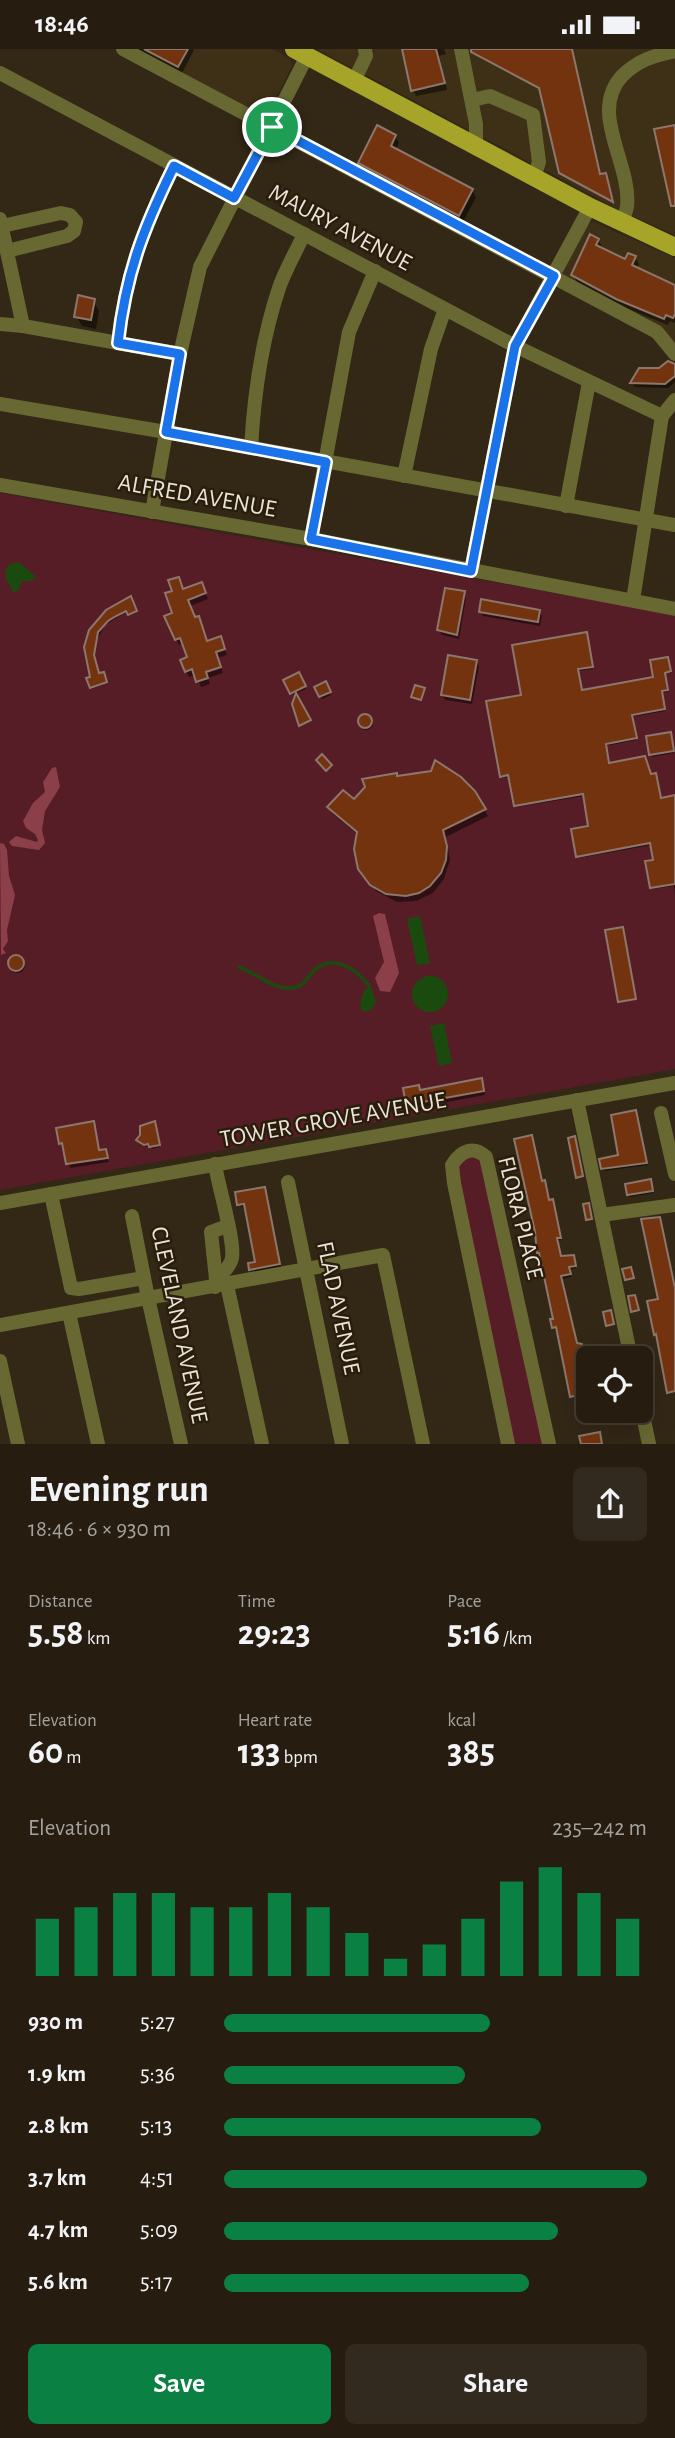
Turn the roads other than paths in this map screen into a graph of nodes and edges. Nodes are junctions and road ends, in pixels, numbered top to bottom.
1 (123, 49) edge
2 (365, 49) edge
3 (461, 49) edge
4 (675, 51) edge
5 (300, 53) edge
6 (0, 73) edge
7 (354, 81) junction
8 (472, 100) junction
9 (272, 127) junction
10 (475, 147) junction
11 (174, 166) junction
12 (534, 177) junction
13 (234, 198) junction
14 (590, 207) junction
15 (622, 222) junction
16 (1, 223) edge
17 (304, 235) junction
18 (675, 247) edge
19 (7, 250) junction
20 (375, 271) junction
21 (554, 276) junction
22 (445, 309) junction
23 (0, 324) edge
24 (23, 326) junction
25 (118, 343) junction
26 (515, 346) junction
27 (180, 354) junction
28 (675, 354) edge
29 (589, 381) junction
30 (675, 400) edge
31 (0, 404) edge
32 (662, 416) junction
33 (166, 432) junction
34 (251, 448) junction
35 (326, 462) junction
36 (404, 476) junction
37 (0, 485) edge
38 (486, 492) junction
39 (566, 506) junction
40 (152, 512) junction
41 (646, 520) junction
42 (675, 525) edge
43 (311, 539) junction
44 (471, 571) junction
45 (634, 600) junction
46 (675, 609) edge
47 (675, 1083) edge
48 (577, 1100) junction
49 (661, 1112) dead end
50 (215, 1164) junction
51 (675, 1174) edge
52 (288, 1182) dead end
53 (51, 1194) junction
54 (0, 1203) edge
55 (675, 1205) edge
56 (601, 1215) junction
57 (132, 1216) dead end
58 (307, 1270) junction
59 (144, 1278) junction
60 (219, 1283) junction
61 (148, 1298) junction
62 (69, 1313) junction
63 (0, 1325) edge
64 (628, 1346) edge
65 (0, 1361) edge
66 (645, 1423) edge
67 (18, 1444) edge
68 (97, 1444) edge
69 (181, 1444) edge
70 (262, 1444) edge
71 (342, 1444) edge
72 (423, 1444) edge
73 (508, 1444) edge
74 (549, 1444) edge
75 (649, 1444) edge

1 - 9 street
2 - 7 street
3 - 8 street
4 - 15 street
5 - 7 main road
5 - 9 street
6 - 11 street, MAURY AVENUE
7 - 10 main road
8 - 10 street
8 - 12 street
9 - 13 street
9 - 21 street
10 - 12 main road
11 - 13 street, MAURY AVENUE
11 - 25 street
12 - 14 main road
13 - 17 street, MAURY AVENUE
13 - 27 street
14 - 15 main road
14 - 21 street
15 - 18 main road
16 - 19 street
16 - 19 street
17 - 20 street, MAURY AVENUE
17 - 34 street
19 - 24 street
20 - 22 street, MAURY AVENUE
20 - 35 street
21 - 26 street
21 - 28 street
22 - 26 street, MAURY AVENUE
22 - 36 street
23 - 24 street
24 - 25 street
25 - 27 street
26 - 29 street, MAURY AVENUE
26 - 38 street
27 - 33 street
29 - 32 street, MAURY AVENUE
29 - 39 street
30 - 32 street
31 - 33 street
32 - 41 street
33 - 34 street
33 - 40 street
34 - 35 street
35 - 36 street
35 - 43 street
36 - 38 street
37 - 40 street, ALFRED AVENUE
38 - 39 street
38 - 44 street
39 - 41 street
40 - 43 street, ALFRED AVENUE
41 - 42 street
41 - 45 street
43 - 44 street, ALFRED AVENUE
44 - 45 street, ALFRED AVENUE
45 - 46 street, ALFRED AVENUE
47 - 48 street, TOWER GROVE AVENUE
48 - 50 street, TOWER GROVE AVENUE
48 - 56 street
49 - 51 street
50 - 53 street, TOWER GROVE AVENUE
50 - 60 street
52 - 58 street, FLAD AVENUE
53 - 54 street, TOWER GROVE AVENUE
53 - 59 street
55 - 56 street
56 - 64 street
57 - 59 street, CLEVELAND AVENUE
58 - 60 street
58 - 71 street, FLAD AVENUE
58 - 72 street
59 - 61 street, CLEVELAND AVENUE
60 - 61 street
60 - 70 street
61 - 62 street
61 - 69 street, CLEVELAND AVENUE
62 - 63 street
62 - 68 street
65 - 67 street
66 - 75 street
73 - 74 street, FLORA PLACE

